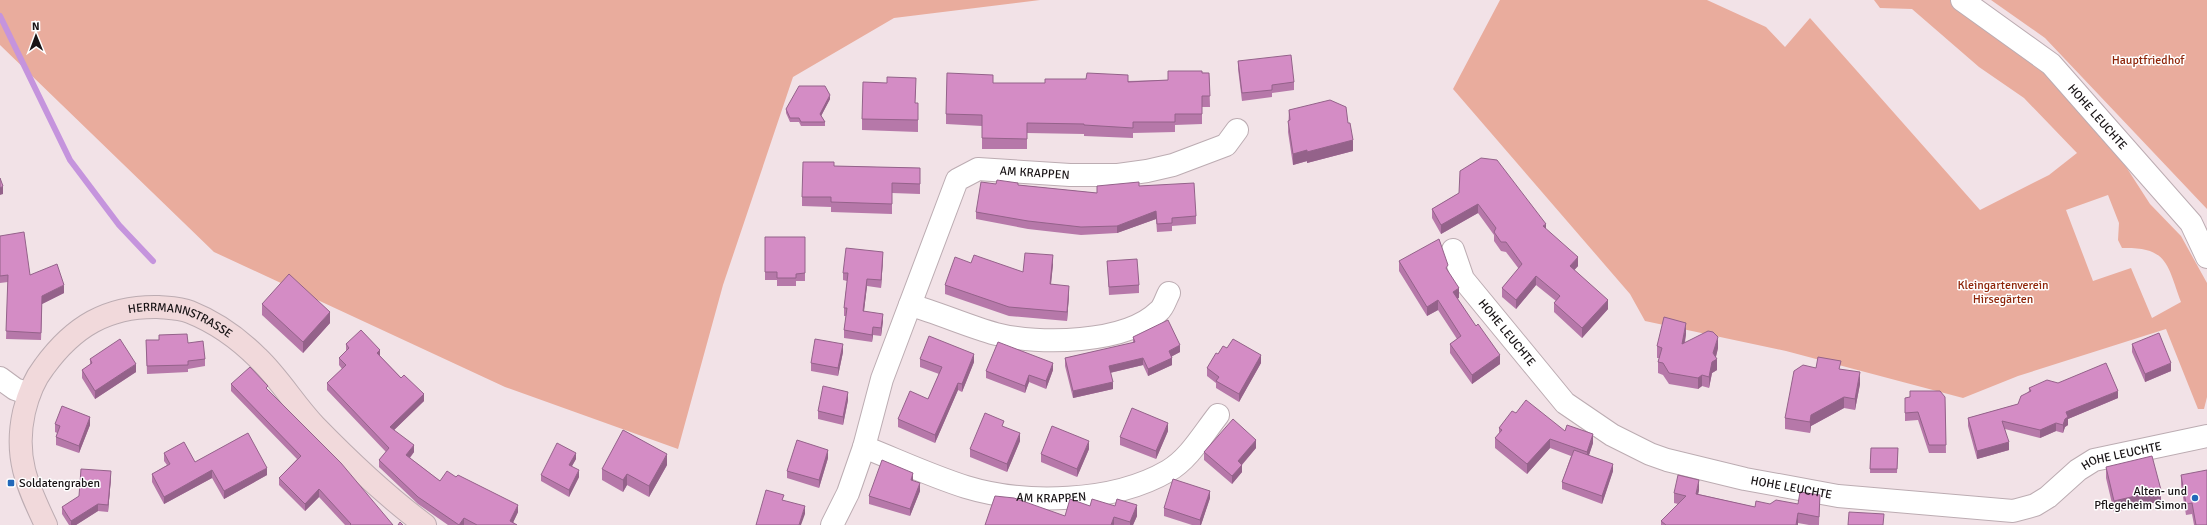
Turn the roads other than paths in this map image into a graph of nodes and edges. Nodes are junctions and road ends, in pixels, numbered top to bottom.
1 (1962, 0) edge
2 (1237, 130) dead end
3 (1453, 250) dead end
4 (2207, 257) edge
5 (1169, 293) dead end
6 (910, 305) junction
7 (0, 378) edge
8 (28, 394) junction
9 (1218, 414) dead end
10 (2207, 436) edge
11 (864, 448) junction
12 (46, 525) edge
13 (425, 525) edge
14 (832, 525) edge

1 - 4 street, HOHE LEUCHTE
2 - 6 street, AM KRAPPEN
3 - 10 street, HOHE LEUCHTE
5 - 6 street
6 - 11 street, AM KRAPPEN
7 - 8 street
8 - 12 street, HERRMANNSTRASSE
8 - 13 street, HERRMANNSTRASSE
9 - 11 street, AM KRAPPEN
11 - 14 street, AM KRAPPEN

